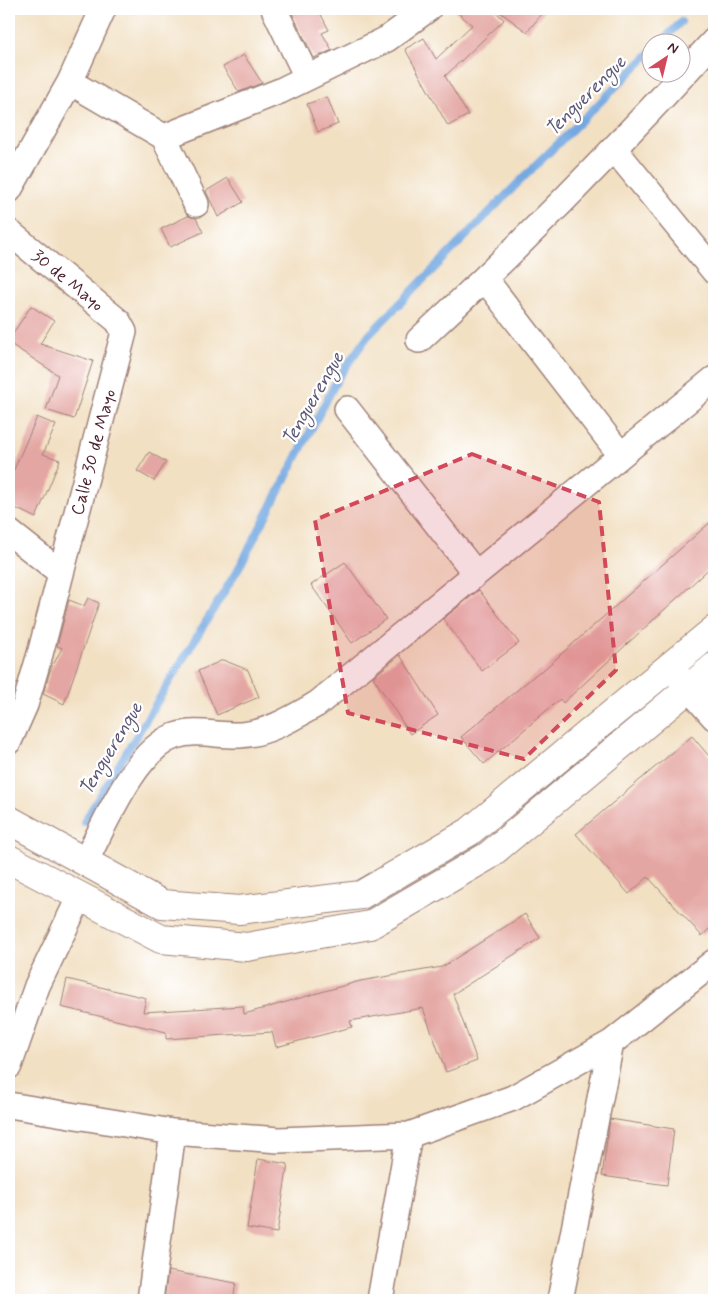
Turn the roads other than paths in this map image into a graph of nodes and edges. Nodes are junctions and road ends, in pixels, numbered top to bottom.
1 (103, 9) edge
2 (274, 9) edge
3 (428, 9) edge
4 (714, 41) edge
5 (307, 77) junction
6 (70, 82) junction
7 (164, 137) junction
8 (615, 150) junction
9 (9, 190) edge
10 (196, 204) dead end
11 (9, 232) edge
12 (714, 271) edge
13 (485, 280) junction
14 (124, 332) joint
15 (418, 340) dead end
16 (714, 379) edge
17 (347, 408) dead end
18 (620, 454) junction
19 (9, 532) edge
20 (61, 573) junction
21 (476, 574) junction
22 (714, 630) edge
23 (670, 667) junction
24 (714, 667) edge
25 (688, 689) junction
26 (714, 717) edge
27 (9, 741) edge
28 (9, 820) edge
29 (9, 858) edge
30 (85, 862) junction
31 (80, 896) junction
32 (714, 962) edge
33 (611, 1043) junction
34 (9, 1066) edge
35 (9, 1105) edge
36 (174, 1132) junction
37 (410, 1135) junction
38 (150, 1300) edge
39 (380, 1300) edge
40 (560, 1300) edge

1 - 6 street
2 - 5 street
3 - 5 street
4 - 8 street
5 - 7 street
6 - 7 street
6 - 9 street
7 - 10 street
8 - 12 street
8 - 13 street
11 - 14 street, 30 de Mayo
13 - 15 street
13 - 18 street
14 - 20 street, Calle 30 de Mayo
16 - 18 street
17 - 21 street
18 - 21 street
19 - 20 street
20 - 27 street, Calle 30 de Mayo
21 - 30 street
22 - 23 main road
23 - 25 street
23 - 30 main road
24 - 25 main road
25 - 26 street
25 - 31 main road
28 - 30 main road
29 - 31 main road
31 - 34 street
32 - 33 street
33 - 37 street
33 - 40 street
35 - 36 street
36 - 37 street
36 - 38 street
37 - 39 street

